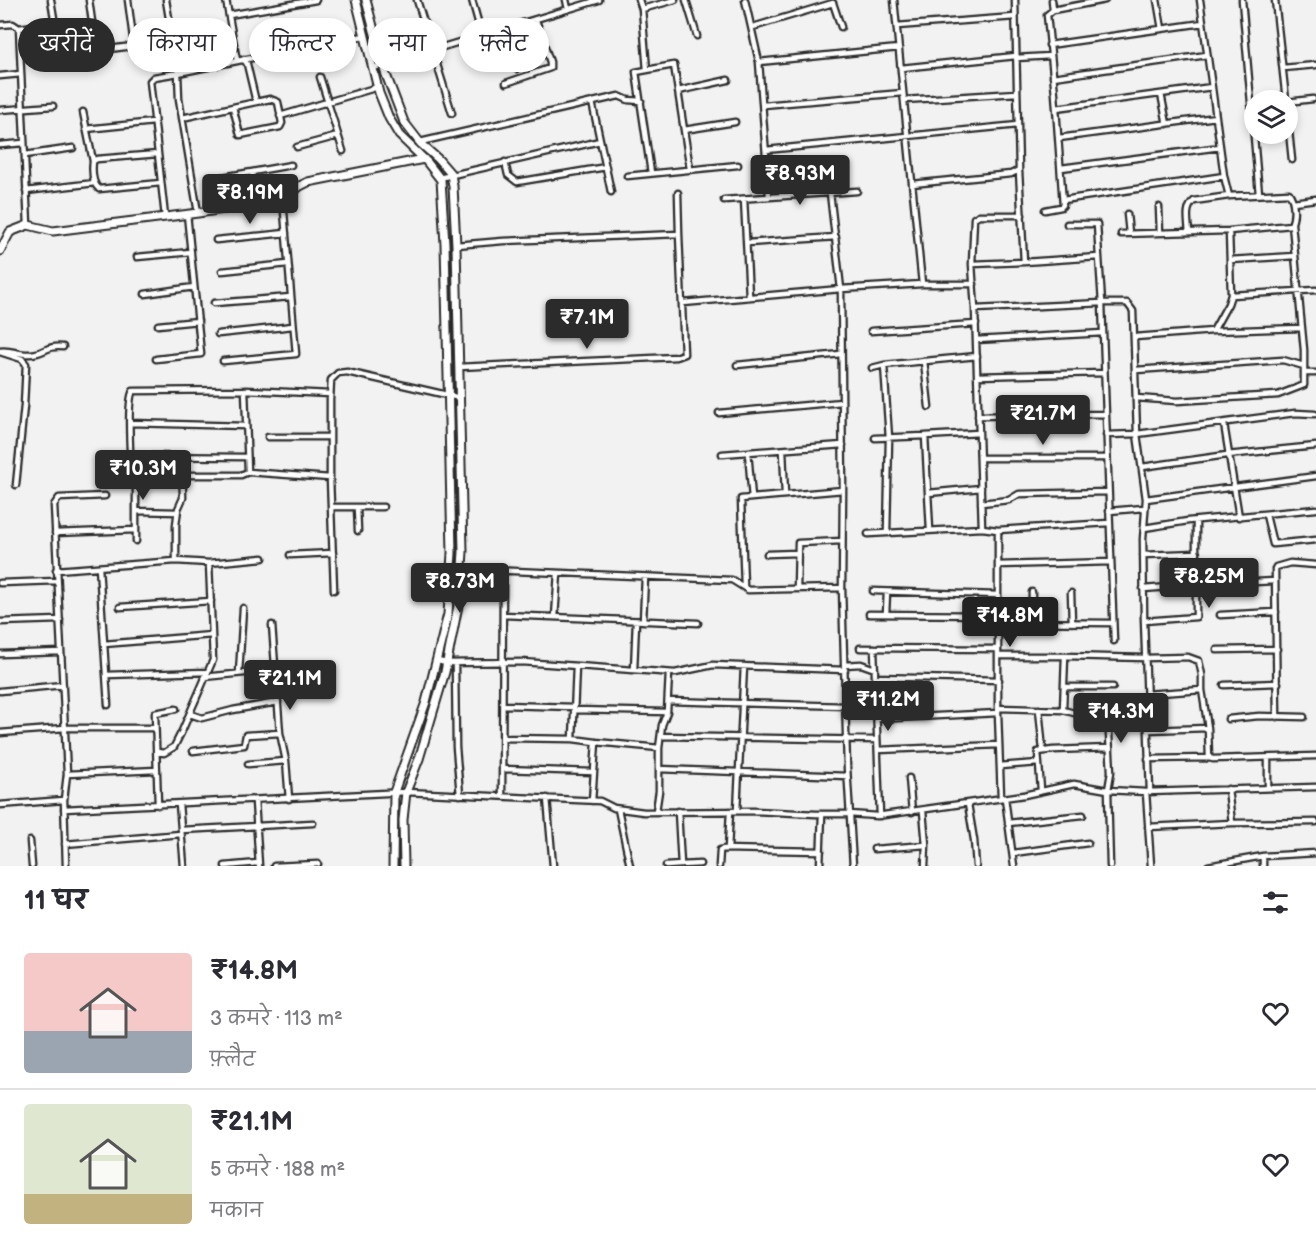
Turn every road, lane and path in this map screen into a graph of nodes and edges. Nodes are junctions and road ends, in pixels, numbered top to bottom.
1 (51, 0) edge
2 (89, 0) edge
3 (128, 0) edge
4 (166, 0) edge
5 (226, 0) edge
6 (265, 0) edge
7 (316, 0) edge
8 (356, 0) edge
9 (366, 0) edge
10 (417, 0) edge
11 (472, 0) edge
12 (566, 0) edge
13 (599, 0) edge
14 (639, 0) edge
15 (675, 0) edge
16 (686, 0) edge
17 (746, 0) edge
18 (894, 0) edge
19 (1015, 0) edge
20 (1052, 0) edge
21 (1105, 0) edge
22 (1157, 0) edge
23 (1200, 0) edge
24 (1242, 0) edge
25 (1275, 0) edge
26 (305, 1) edge
27 (833, 1) edge
28 (267, 8) junction
29 (568, 9) junction
30 (642, 9) junction
31 (1053, 10) junction
32 (229, 15) junction
33 (1015, 17) junction
34 (54, 18) edge
35 (92, 18) edge
36 (130, 18) edge
37 (169, 18) edge
38 (230, 18) edge
39 (371, 18) edge
40 (423, 18) edge
41 (477, 18) edge
42 (542, 18) edge
43 (1203, 23) junction
44 (0, 25) edge
45 (897, 26) junction
46 (18, 27) edge
47 (753, 27) junction
48 (841, 27) dead end
49 (1162, 29) junction
50 (364, 36) junction
51 (697, 36) dead end
52 (1049, 45) junction
53 (899, 48) junction
54 (368, 50) edge
55 (1207, 55) junction
56 (1051, 56) junction
57 (1016, 57) junction
58 (244, 59) junction
59 (237, 61) edge
60 (759, 62) junction
61 (1316, 65) edge
62 (901, 68) junction
63 (1282, 68) junction
64 (646, 70) junction
65 (183, 72) edge
66 (374, 72) edge
67 (386, 72) edge
68 (440, 72) edge
69 (538, 72) edge
70 (178, 73) junction
71 (21, 74) joint
72 (0, 76) edge
73 (320, 77) dead end
74 (1053, 77) junction
75 (728, 80) dead end
76 (506, 83) dead end
77 (378, 87) junction
78 (1212, 87) junction
79 (1285, 90) edge
80 (678, 91) junction
81 (903, 93) junction
82 (1017, 93) junction
83 (1161, 94) junction
84 (1312, 99) dead end
85 (904, 100) junction
86 (1298, 100) edge
87 (641, 101) junction
88 (256, 102) junction
89 (328, 102) junction
90 (592, 102) junction
91 (763, 105) junction
92 (53, 106) dead end
93 (233, 107) junction
94 (23, 108) junction
95 (1056, 108) junction
96 (0, 110) edge
97 (83, 112) dead end
98 (452, 113) dead end
99 (280, 116) junction
100 (1216, 117) junction
101 (182, 118) junction
102 (154, 122) junction
103 (735, 122) dead end
104 (1167, 124) junction
105 (1018, 125) junction
106 (86, 129) junction
107 (684, 130) junction
108 (338, 136) junction
109 (908, 136) junction
110 (1059, 138) junction
111 (600, 141) junction
112 (420, 142) junction
113 (24, 143) junction
114 (1290, 144) edge
115 (0, 145) edge
116 (297, 147) dead end
117 (1220, 147) junction
118 (73, 148) dead end
119 (766, 150) junction
120 (343, 151) dead end
121 (158, 154) junction
122 (25, 155) junction
123 (424, 159) junction
124 (1292, 160) dead end
125 (93, 161) junction
126 (505, 162) junction
127 (291, 165) dead end
128 (738, 165) dead end
129 (606, 167) junction
130 (1060, 168) junction
131 (690, 170) junction
132 (1019, 171) junction
133 (252, 172) junction
134 (651, 173) junction
135 (451, 174) junction
136 (627, 176) dead end
137 (1224, 176) junction
138 (222, 177) dead end
139 (439, 178) junction
140 (95, 183) junction
141 (161, 183) junction
142 (912, 184) junction
143 (26, 190) junction
144 (857, 191) dead end
145 (611, 192) dead end
146 (678, 193) dead end
147 (830, 193) junction
148 (1259, 194) junction
149 (769, 196) junction
150 (1229, 196) junction
151 (744, 199) junction
152 (283, 200) junction
153 (724, 200) dead end
154 (1063, 200) junction
155 (1316, 200) edge
156 (1293, 202) junction
157 (257, 204) junction
158 (1159, 207) dead end
159 (1045, 210) dead end
160 (198, 213) junction
161 (187, 214) junction
162 (1127, 214) dead end
163 (1022, 215) junction
164 (165, 217) junction
165 (1066, 224) dead end
166 (1292, 224) junction
167 (28, 225) junction
168 (1229, 231) junction
169 (286, 232) junction
170 (1189, 232) junction
171 (1129, 233) junction
172 (1160, 233) junction
173 (679, 234) junction
174 (1121, 234) dead end
175 (836, 237) junction
176 (216, 240) dead end
177 (747, 243) junction
178 (456, 245) junction
179 (0, 251) edge
180 (191, 252) junction
181 (1295, 256) junction
182 (1100, 257) junction
183 (137, 258) dead end
184 (1230, 260) junction
185 (1024, 262) junction
186 (288, 264) junction
187 (972, 264) junction
188 (222, 271) dead end
189 (922, 284) junction
190 (974, 284) junction
191 (194, 287) junction
192 (841, 288) junction
193 (1316, 290) edge
194 (1297, 292) junction
195 (145, 294) dead end
196 (1231, 295) junction
197 (749, 296) junction
198 (291, 297) junction
199 (214, 303) dead end
200 (683, 303) junction
201 (1102, 303) junction
202 (975, 309) junction
203 (198, 321) junction
204 (976, 324) junction
205 (158, 325) dead end
206 (293, 326) junction
207 (1302, 328) junction
208 (871, 331) dead end
209 (1213, 331) junction
210 (1103, 333) junction
211 (218, 334) dead end
212 (1135, 337) junction
213 (976, 340) junction
214 (63, 347) dead end
215 (0, 352) edge
216 (841, 354) junction
217 (977, 356) junction
218 (156, 359) dead end
219 (223, 361) dead end
220 (924, 361) junction
221 (737, 365) dead end
222 (884, 365) junction
223 (1304, 366) junction
224 (459, 367) junction
225 (872, 368) dead end
226 (1136, 370) junction
227 (1104, 373) junction
228 (1304, 373) junction
229 (1316, 373) edge
230 (977, 376) junction
231 (244, 390) junction
232 (330, 394) junction
233 (448, 395) junction
234 (460, 398) junction
235 (1137, 398) junction
236 (842, 402) junction
237 (929, 407) dead end
238 (719, 413) dead end
239 (1106, 414) junction
240 (1316, 414) edge
241 (978, 416) junction
242 (130, 423) junction
243 (1224, 424) junction
244 (246, 426) junction
245 (979, 433) junction
246 (1137, 434) junction
247 (1106, 435) junction
248 (925, 436) junction
249 (268, 437) dead end
250 (330, 437) junction
251 (875, 438) dead end
252 (889, 438) junction
253 (843, 445) junction
254 (1316, 446) edge
255 (783, 450) junction
256 (748, 452) junction
257 (722, 454) dead end
258 (1228, 454) junction
259 (131, 456) junction
260 (182, 456) junction
261 (246, 457) junction
262 (980, 458) junction
263 (1107, 458) junction
264 (1142, 467) junction
265 (248, 472) junction
266 (182, 476) junction
267 (1316, 476) edge
268 (330, 478) junction
269 (16, 485) dead end
270 (1233, 486) junction
271 (981, 488) junction
272 (843, 490) junction
273 (1108, 492) junction
274 (928, 493) junction
275 (785, 495) junction
276 (105, 496) dead end
277 (752, 498) junction
278 (1146, 499) junction
279 (981, 503) junction
280 (332, 507) junction
281 (357, 507) junction
282 (383, 507) dead end
283 (1144, 508) junction
284 (1316, 509) edge
285 (136, 511) junction
286 (1109, 511) junction
287 (177, 512) junction
288 (1266, 515) junction
289 (1239, 517) junction
290 (1196, 521) junction
291 (1110, 523) junction
292 (982, 528) junction
293 (1144, 528) junction
294 (136, 530) junction
295 (930, 530) junction
296 (998, 530) junction
297 (358, 531) dead end
298 (55, 532) junction
299 (887, 533) junction
300 (868, 534) dead end
301 (1316, 540) edge
302 (136, 541) dead end
303 (842, 541) junction
304 (333, 553) junction
305 (797, 553) junction
306 (1197, 553) junction
307 (767, 554) dead end
308 (290, 555) dead end
309 (1143, 555) junction
310 (263, 558) dead end
311 (176, 561) junction
312 (1111, 562) junction
313 (209, 563) junction
314 (998, 565) junction
315 (1316, 565) edge
316 (99, 567) junction
317 (451, 567) junction
318 (462, 569) junction
319 (56, 570) junction
320 (503, 571) junction
321 (558, 573) junction
322 (645, 577) junction
323 (57, 581) junction
324 (1275, 581) junction
325 (0, 583) edge
326 (1215, 584) dead end
327 (1197, 585) junction
328 (744, 586) junction
329 (842, 588) junction
330 (797, 589) junction
331 (1143, 589) junction
332 (334, 590) dead end
333 (873, 591) dead end
334 (887, 592) junction
335 (1032, 592) dead end
336 (1071, 593) dead end
337 (998, 595) junction
338 (211, 601) junction
339 (120, 607) dead end
340 (243, 608) dead end
341 (1276, 612) junction
342 (869, 614) dead end
343 (886, 614) junction
344 (503, 615) junction
345 (998, 615) junction
346 (1220, 615) dead end
347 (555, 617) junction
348 (60, 620) junction
349 (636, 621) junction
350 (643, 621) junction
351 (1144, 621) junction
352 (0, 622) edge
353 (998, 622) junction
354 (1030, 622) junction
355 (698, 623) dead end
356 (1072, 623) junction
357 (1113, 623) junction
358 (272, 625) dead end
359 (212, 635) junction
360 (1114, 641) dead end
361 (104, 644) junction
362 (860, 648) dead end
363 (874, 648) junction
364 (998, 649) junction
365 (1277, 649) junction
366 (1217, 650) dead end
367 (61, 652) junction
368 (0, 654) edge
369 (998, 656) junction
370 (1065, 656) junction
371 (1145, 658) junction
372 (437, 661) junction
373 (451, 663) junction
374 (503, 663) junction
375 (576, 666) junction
376 (744, 666) junction
377 (844, 667) junction
378 (875, 669) junction
379 (276, 670) junction
380 (634, 670) junction
381 (239, 673) junction
382 (669, 673) junction
383 (207, 674) junction
384 (106, 675) junction
385 (875, 677) junction
386 (999, 680) junction
387 (1278, 683) junction
388 (63, 685) junction
389 (1224, 685) dead end
390 (1064, 687) junction
391 (1113, 687) dead end
392 (1202, 690) junction
393 (0, 691) edge
394 (1146, 694) junction
395 (668, 701) junction
396 (278, 702) junction
397 (742, 702) junction
398 (108, 705) dead end
399 (503, 705) junction
400 (846, 706) junction
401 (574, 708) junction
402 (1039, 709) junction
403 (1147, 709) junction
404 (176, 710) dead end
405 (1063, 710) junction
406 (998, 711) junction
407 (667, 712) junction
408 (190, 714) junction
409 (1108, 715) junction
410 (1277, 717) junction
411 (1304, 717) dead end
412 (877, 719) junction
413 (1228, 719) dead end
414 (66, 728) junction
415 (155, 728) junction
416 (1208, 728) junction
417 (1148, 730) junction
418 (0, 733) edge
419 (280, 733) junction
420 (661, 736) junction
421 (741, 737) junction
422 (503, 738) junction
423 (573, 739) junction
424 (846, 740) junction
425 (877, 740) junction
426 (596, 742) junction
427 (999, 745) junction
428 (659, 748) junction
429 (1110, 748) junction
430 (878, 750) junction
431 (193, 751) dead end
432 (1043, 751) junction
433 (157, 752) junction
434 (1316, 756) edge
435 (1209, 758) junction
436 (1268, 758) junction
437 (1148, 759) junction
438 (286, 760) junction
439 (1039, 763) junction
440 (248, 764) dead end
441 (1000, 766) junction
442 (502, 769) junction
443 (659, 769) junction
444 (158, 770) junction
445 (739, 771) junction
446 (593, 772) junction
447 (68, 774) junction
448 (847, 776) junction
449 (909, 778) dead end
450 (1316, 787) edge
451 (1268, 788) junction
452 (1228, 789) junction
453 (1041, 790) junction
454 (1108, 790) junction
455 (406, 792) junction
456 (1148, 792) junction
457 (393, 794) junction
458 (460, 795) junction
459 (502, 796) junction
460 (547, 798) junction
461 (1003, 798) junction
462 (289, 799) junction
463 (64, 800) junction
464 (255, 801) junction
465 (592, 801) junction
466 (179, 804) junction
467 (968, 804) junction
468 (0, 805) edge
469 (158, 805) junction
470 (64, 809) junction
471 (618, 809) junction
472 (923, 810) junction
473 (678, 811) junction
474 (730, 811) junction
475 (737, 811) junction
476 (656, 812) junction
477 (912, 812) junction
478 (822, 814) junction
479 (849, 814) junction
480 (1083, 815) dead end
481 (880, 816) junction
482 (1316, 822) edge
483 (313, 823) dead end
484 (1008, 823) junction
485 (1232, 823) junction
486 (256, 825) junction
487 (1148, 827) junction
488 (181, 832) junction
489 (30, 841) dead end
490 (1088, 843) dead end
491 (65, 844) junction
492 (926, 845) junction
493 (728, 849) junction
494 (874, 849) dead end
495 (820, 851) junction
496 (1012, 853) junction
497 (1316, 853) edge
498 (1263, 856) junction
499 (318, 864) dead end
500 (700, 864) dead end
501 (259, 865) edge
502 (681, 865) edge
503 (32, 866) edge
504 (66, 866) edge
505 (184, 866) edge
506 (225, 866) edge
507 (274, 866) edge
508 (393, 866) edge
509 (404, 866) edge
510 (553, 866) edge
511 (630, 866) edge
512 (666, 866) edge
513 (719, 866) edge
514 (820, 866) edge
515 (853, 866) edge
516 (926, 866) edge
517 (976, 866) edge
518 (1014, 866) edge
519 (1110, 866) edge
520 (1151, 866) edge
521 (1208, 866) edge
522 (1263, 866) edge

1 - 34 street
2 - 35 street
3 - 36 street
4 - 37 street
5 - 32 street
6 - 28 street
7 - 26 street
8 - 50 street
9 - 39 street
10 - 40 street
11 - 41 street
12 - 29 street
13 - 29 street
14 - 30 street
15 - 30 street
16 - 51 street
17 - 47 street
18 - 45 street
19 - 33 street
20 - 31 street
21 - 31 street
22 - 49 street
23 - 43 street
24 - 148 street
25 - 63 street
26 - 28 street
27 - 47 street
27 - 48 street
28 - 32 street
29 - 42 street
30 - 64 street
31 - 52 street
32 - 38 street
33 - 45 street
33 - 57 street
43 - 49 street
43 - 55 street
44 - 46 street
45 - 53 street
47 - 60 street
49 - 52 street
50 - 54 street
50 - 58 street
52 - 56 street
53 - 60 street
53 - 62 street
55 - 74 street
55 - 78 street
56 - 57 street
56 - 74 street
57 - 62 street
57 - 82 street
58 - 59 street
58 - 88 street
60 - 91 street
61 - 63 street
62 - 81 street
63 - 79 street
64 - 80 street
64 - 87 street
65 - 70 street
66 - 77 street
67 - 112 street
68 - 98 street
69 - 76 street
70 - 101 street
70 - 102 street
71 - 72 street
71 - 94 street
73 - 89 street
74 - 95 street
75 - 80 street
77 - 89 street
77 - 123 street
78 - 83 street
78 - 100 street
80 - 107 street
81 - 85 street
81 - 91 street
82 - 85 street
82 - 105 street
83 - 95 street
83 - 104 street
84 - 86 street
85 - 109 street
87 - 90 street
87 - 134 street
88 - 93 street
88 - 99 street
89 - 99 street
89 - 108 street
90 - 111 street
90 - 112 street
91 - 119 street
92 - 94 street
93 - 99 street
93 - 101 street
94 - 96 street
94 - 113 street
95 - 110 street
97 - 106 street
100 - 104 street
100 - 117 street
101 - 160 street
102 - 106 street
102 - 121 street
103 - 107 street
104 - 110 street
105 - 109 street
105 - 132 street
106 - 125 street
107 - 131 street
108 - 116 street
108 - 120 street
109 - 119 street
109 - 142 street
110 - 130 street
111 - 126 street
111 - 129 street
112 - 135 street
113 - 115 street
113 - 122 street
114 - 124 street
117 - 130 street
117 - 137 street
118 - 122 street
119 - 149 street
121 - 125 street
121 - 141 street
122 - 143 street
123 - 139 street
123 - 152 street
125 - 140 street
126 - 129 street
126 - 135 street
127 - 133 street
128 - 131 street
129 - 145 street
130 - 154 street
131 - 134 street
132 - 142 street
132 - 163 street
133 - 138 street
133 - 157 street
134 - 136 street
135 - 139 street
135 - 178 street
137 - 150 street
137 - 154 street
139 - 233 street
140 - 141 street
140 - 143 street
141 - 164 street
142 - 189 street
143 - 167 street
144 - 147 street
146 - 173 street
147 - 149 street
147 - 175 street
148 - 150 street
148 - 156 street
149 - 151 street
150 - 170 street
151 - 153 street
151 - 177 street
152 - 157 street
152 - 169 street
154 - 159 street
155 - 156 street
156 - 166 street
157 - 160 street
158 - 172 street
160 - 161 street
161 - 164 street
161 - 180 street
162 - 171 street
163 - 185 street
163 - 187 street
164 - 167 street
165 - 182 street
166 - 168 street
166 - 181 street
167 - 179 street
168 - 170 street
168 - 184 street
169 - 176 street
169 - 186 street
170 - 172 street
171 - 172 street
171 - 174 street
173 - 178 street
173 - 200 street
175 - 177 street
175 - 192 street
177 - 197 street
178 - 224 street
180 - 183 street
180 - 191 street
181 - 184 street
181 - 194 street
182 - 185 street
182 - 201 street
184 - 196 street
185 - 187 street
186 - 188 street
186 - 198 street
187 - 190 street
189 - 190 street
189 - 192 street
190 - 202 street
191 - 195 street
191 - 203 street
192 - 197 street
192 - 216 street
193 - 194 street
194 - 196 street
194 - 207 street
196 - 209 street
197 - 200 street
198 - 199 street
198 - 206 street
200 - 224 street
201 - 202 street
201 - 210 street
201 - 212 street
202 - 204 street
203 - 205 street
203 - 218 street
204 - 208 street
204 - 213 street
206 - 211 street
206 - 219 street
207 - 209 street
207 - 223 street
209 - 212 street
210 - 213 street
210 - 227 street
212 - 226 street
213 - 217 street
214 - 215 street
215 - 269 street
216 - 221 street
216 - 236 street
217 - 220 street
217 - 230 street
220 - 222 street
220 - 237 street
222 - 225 street
222 - 252 street
223 - 226 street
223 - 228 street
224 - 234 street
226 - 235 street
227 - 230 street
227 - 239 street
228 - 229 street
228 - 235 street
230 - 241 street
231 - 232 street
231 - 242 street
231 - 244 street
232 - 233 street
232 - 250 street
233 - 234 street
233 - 317 street
234 - 318 street
235 - 246 street
236 - 238 street
236 - 253 street
239 - 241 street
239 - 247 street
240 - 243 street
241 - 245 street
242 - 244 street
242 - 259 street
243 - 246 street
243 - 258 street
244 - 261 street
245 - 248 street
245 - 262 street
246 - 247 street
246 - 264 street
247 - 263 street
248 - 252 street
248 - 274 street
249 - 250 street
250 - 268 street
251 - 252 street
252 - 299 street
253 - 255 street
253 - 272 street
254 - 258 street
255 - 256 street
255 - 275 street
256 - 257 street
256 - 277 street
258 - 264 street
258 - 270 street
259 - 260 street
259 - 285 street
260 - 261 street
260 - 266 street
261 - 265 street
262 - 263 street
262 - 271 street
263 - 273 street
264 - 278 street
265 - 266 street
265 - 268 street
266 - 287 street
267 - 270 street
268 - 280 street
270 - 278 street
270 - 289 street
271 - 274 street
271 - 279 street
272 - 275 street
272 - 303 street
273 - 279 street
273 - 286 street
274 - 295 street
275 - 277 street
276 - 298 street
277 - 328 street
278 - 283 street
279 - 292 street
280 - 281 street
280 - 304 street
281 - 282 street
281 - 297 street
283 - 286 street
283 - 293 street
284 - 288 street
285 - 287 street
285 - 294 street
286 - 291 street
287 - 311 street
288 - 289 street
288 - 301 street
289 - 290 street
290 - 293 street
290 - 306 street
291 - 296 street
291 - 312 street
292 - 295 street
292 - 296 street
293 - 309 street
294 - 298 street
294 - 302 street
295 - 299 street
296 - 314 street
298 - 319 street
299 - 300 street
303 - 305 street
303 - 329 street
304 - 308 street
304 - 332 street
305 - 307 street
305 - 330 street
306 - 309 street
306 - 327 street
309 - 331 street
310 - 313 street
311 - 313 street
311 - 316 street
312 - 314 street
312 - 357 street
313 - 338 street
314 - 337 street
315 - 324 street
316 - 319 street
316 - 361 street
317 - 318 street
317 - 372 street
318 - 320 street
318 - 373 street
319 - 323 street
320 - 321 street
320 - 344 street
321 - 322 street
321 - 347 street
322 - 328 street
322 - 350 street
323 - 325 street
323 - 348 street
324 - 326 street
324 - 341 street
327 - 331 street
327 - 351 street
328 - 330 street
329 - 330 street
329 - 377 street
331 - 351 street
333 - 334 street
334 - 337 street
334 - 343 street
335 - 354 street
336 - 356 street
337 - 345 street
338 - 339 street
338 - 359 street
340 - 381 street
341 - 346 street
341 - 365 street
342 - 343 street
343 - 345 street
344 - 347 street
344 - 374 street
345 - 353 street
347 - 349 street
348 - 352 street
348 - 367 street
349 - 350 street
349 - 380 street
350 - 355 street
351 - 371 street
353 - 354 street
353 - 364 street
354 - 356 street
356 - 357 street
357 - 360 street
358 - 379 street
359 - 361 street
359 - 383 street
361 - 384 street
362 - 363 street
363 - 364 street
363 - 378 street
364 - 369 street
365 - 366 street
365 - 387 street
367 - 368 street
367 - 388 street
369 - 370 street
369 - 386 street
370 - 371 street
370 - 390 street
371 - 392 street
371 - 394 street
372 - 373 street
372 - 457 street
373 - 374 street
373 - 455 street
373 - 458 street
374 - 375 street
374 - 399 street
375 - 380 street
375 - 401 street
376 - 377 street
376 - 382 street
376 - 397 street
377 - 378 street
377 - 400 street
378 - 385 street
379 - 381 street
379 - 396 street
380 - 382 street
381 - 383 street
382 - 395 street
383 - 384 street
383 - 408 street
384 - 398 street
385 - 386 street
385 - 412 street
386 - 406 street
387 - 389 street
387 - 410 street
388 - 393 street
388 - 414 street
390 - 391 street
390 - 405 street
392 - 394 street
392 - 416 street
394 - 403 street
395 - 397 street
395 - 407 street
396 - 408 street
396 - 419 street
397 - 400 street
397 - 421 street
399 - 401 street
399 - 422 street
400 - 424 street
401 - 407 street
401 - 423 street
402 - 405 street
402 - 406 street
402 - 432 street
403 - 409 street
403 - 417 street
404 - 415 street
405 - 409 street
406 - 412 street
406 - 427 street
407 - 420 street
408 - 433 street
409 - 429 street
410 - 411 street
410 - 413 street
412 - 425 street
414 - 415 street
414 - 418 street
414 - 447 street
415 - 433 street
416 - 417 street
416 - 435 street
417 - 437 street
419 - 431 street
419 - 438 street
420 - 421 street
420 - 428 street
421 - 424 street
421 - 445 street
422 - 423 street
422 - 442 street
423 - 426 street
424 - 425 street
424 - 448 street
425 - 430 street
426 - 428 street
426 - 446 street
427 - 430 street
427 - 441 street
428 - 443 street
429 - 432 street
429 - 454 street
430 - 481 street
432 - 439 street
433 - 444 street
434 - 436 street
435 - 436 street
435 - 437 street
436 - 451 street
437 - 456 street
438 - 440 street
438 - 462 street
439 - 441 street
439 - 453 street
441 - 461 street
442 - 446 street
442 - 459 street
443 - 445 street
443 - 476 street
444 - 447 street
444 - 469 street
445 - 448 street
445 - 475 street
446 - 465 street
447 - 463 street
448 - 479 street
449 - 477 street
450 - 451 street
451 - 452 street
452 - 456 street
452 - 485 street
453 - 454 street
453 - 461 street
454 - 456 street
454 - 519 street
455 - 457 street
455 - 458 street
455 - 509 street
456 - 487 street
457 - 462 street
457 - 508 street
458 - 459 street
459 - 460 street
460 - 465 street
460 - 510 street
461 - 467 street
461 - 484 street
462 - 464 street
463 - 468 street
463 - 470 street
464 - 466 street
464 - 486 street
465 - 471 street
466 - 469 street
466 - 488 street
467 - 472 street
467 - 517 street
469 - 470 street
470 - 491 street
471 - 476 street
471 - 511 street
472 - 477 street
472 - 492 street
473 - 474 street
473 - 476 street
473 - 502 street
474 - 475 street
474 - 493 street
475 - 478 street
477 - 481 street
478 - 479 street
478 - 495 street
479 - 481 street
479 - 515 street
480 - 484 street
482 - 485 street
483 - 486 street
484 - 496 street
485 - 487 street
486 - 488 street
486 - 501 street
487 - 520 street
488 - 491 street
488 - 505 street
489 - 503 street
490 - 496 street
491 - 504 street
492 - 494 street
492 - 516 street
493 - 495 street
493 - 513 street
495 - 514 street
496 - 518 street
497 - 498 street
498 - 521 street
498 - 522 street
499 - 507 street
500 - 502 street
501 - 506 street
502 - 512 street

